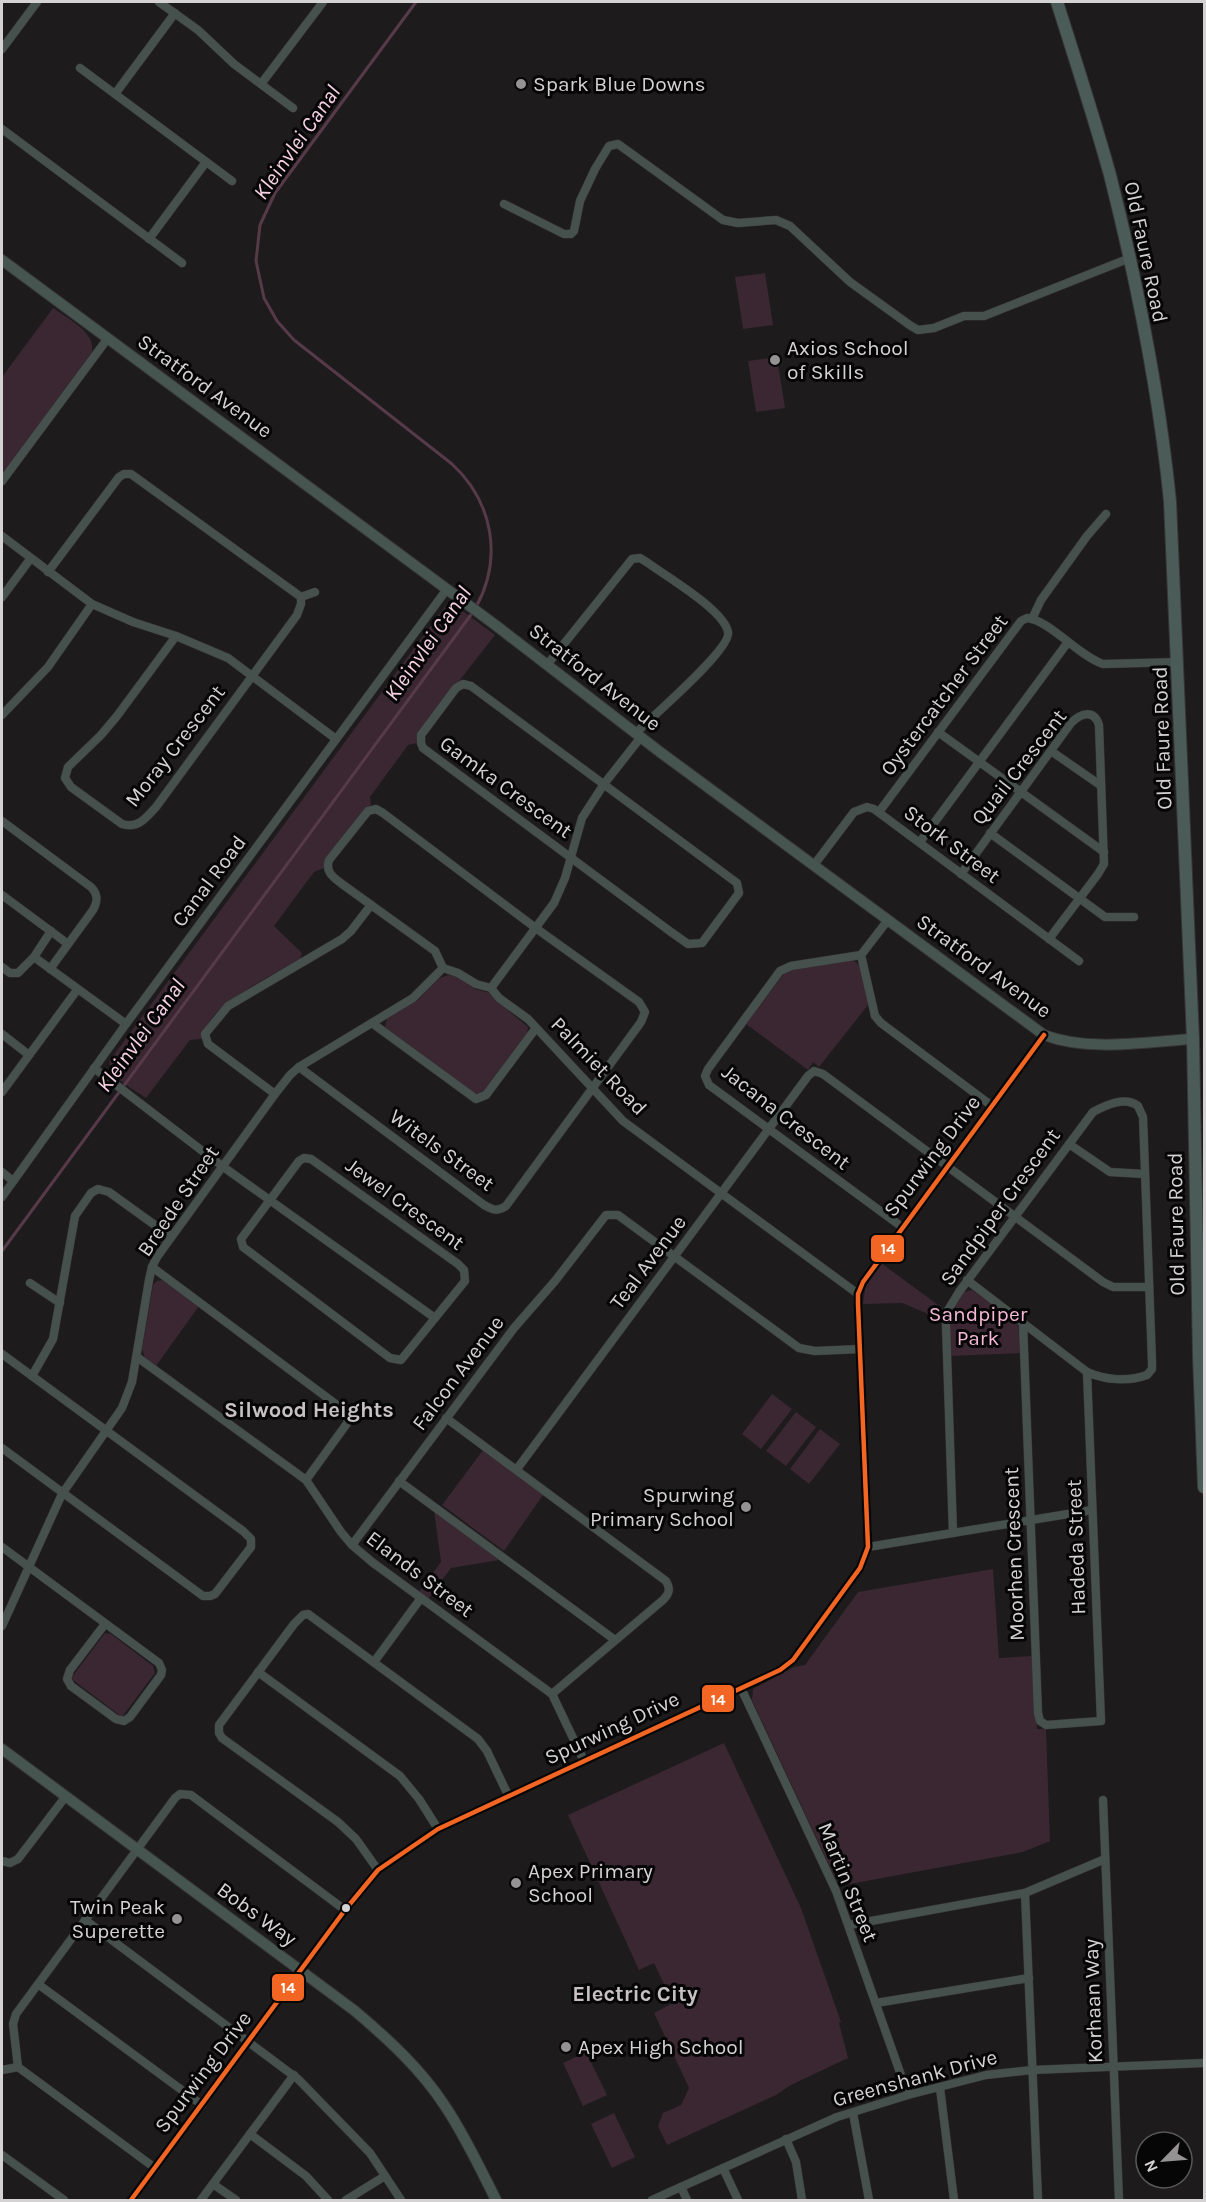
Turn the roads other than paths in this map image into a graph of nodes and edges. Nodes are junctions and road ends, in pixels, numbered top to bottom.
1 (37, 2) edge
2 (159, 2) edge
3 (323, 2) edge
4 (1058, 2) edge
5 (175, 13) junction
6 (2, 49) edge
7 (80, 68) dead end
8 (261, 84) junction
9 (115, 94) junction
10 (293, 108) dead end
11 (2, 129) edge
12 (206, 162) junction
13 (232, 181) dead end
14 (504, 204) dead end
15 (149, 239) junction
16 (1130, 258) junction
17 (2, 260) edge
18 (182, 263) dead end
19 (108, 338) junction
20 (2, 481) edge
21 (1106, 514) dead end
22 (2, 536) edge
23 (31, 558) junction
24 (48, 572) junction
25 (447, 589) junction
26 (315, 592) dead end
27 (2, 597) edge
28 (301, 597) junction
29 (92, 604) junction
30 (1032, 619) junction
31 (176, 636) junction
32 (1068, 642) junction
33 (1178, 662) junction
34 (548, 665) junction
35 (253, 674) junction
36 (2, 715) edge
37 (938, 732) junction
38 (638, 735) junction
39 (336, 739) junction
40 (1051, 751) junction
41 (980, 763) junction
42 (604, 784) junction
43 (1100, 785) junction
44 (1020, 792) junction
45 (879, 812) junction
46 (2, 821) edge
47 (990, 833) junction
48 (920, 842) junction
49 (1104, 852) junction
50 (570, 856) junction
51 (814, 865) junction
52 (961, 874) junction
53 (2, 895) edge
54 (1079, 900) junction
55 (371, 905) junction
56 (1134, 917) dead end
57 (888, 920) junction
58 (537, 929) junction
59 (51, 931) junction
60 (1049, 939) junction
61 (68, 944) junction
62 (861, 955) junction
63 (34, 957) junction
64 (1078, 961) dead end
65 (2, 967) edge
66 (444, 968) junction
67 (51, 969) junction
68 (491, 988) junction
69 (77, 990) junction
70 (372, 1023) junction
71 (126, 1024) junction
72 (536, 1028) junction
73 (2, 1034) edge
74 (1044, 1035) junction
75 (1192, 1039) junction
76 (29, 1055) junction
77 (299, 1067) junction
78 (96, 1070) junction
79 (592, 1089) junction
80 (2, 1092) edge
81 (275, 1094) junction
82 (992, 1106) junction
83 (768, 1129) junction
84 (1069, 1144) junction
85 (222, 1166) junction
86 (947, 1166) junction
87 (2, 1172) edge
88 (1144, 1174) junction
89 (13, 1181) junction
90 (721, 1194) junction
91 (2, 1197) edge
92 (269, 1200) junction
93 (1014, 1217) junction
94 (902, 1227) junction
95 (170, 1236) junction
96 (673, 1257) junction
97 (152, 1267) junction
98 (967, 1280) junction
99 (30, 1283) dead end
100 (1149, 1287) junction
101 (858, 1294) junction
102 (60, 1303) junction
103 (435, 1318) junction
104 (1023, 1323) junction
105 (860, 1349) junction
106 (2, 1354) edge
107 (137, 1357) junction
108 (1087, 1372) junction
109 (32, 1376) junction
110 (1203, 1397) edge
111 (446, 1418) junction
112 (106, 1430) junction
113 (2, 1448) edge
114 (517, 1469) junction
115 (1204, 1470) edge
116 (306, 1480) junction
117 (399, 1481) junction
118 (1204, 1487) edge
119 (62, 1494) junction
120 (1092, 1510) junction
121 (1030, 1520) junction
122 (953, 1533) junction
123 (352, 1545) junction
124 (2, 1547) edge
125 (868, 1547) junction
126 (28, 1567) junction
127 (421, 1598) junction
128 (105, 1624) junction
129 (2, 1626) edge
130 (615, 1640) junction
131 (374, 1662) junction
132 (258, 1672) junction
133 (741, 1688) junction
134 (552, 1694) junction
135 (1101, 1721) joint
136 (2, 1749) edge
137 (584, 1761) junction
138 (66, 1796) junction
139 (508, 1796) junction
140 (1103, 1800) dead end
141 (438, 1829) junction
142 (137, 1850) junction
143 (1105, 1859) junction
144 (2, 1862) edge
145 (378, 1870) junction
146 (1025, 1893) junction
147 (345, 1910) junction
148 (85, 1920) junction
149 (849, 1926) junction
150 (301, 1971) junction
151 (1029, 1978) junction
152 (38, 1984) junction
153 (876, 2003) junction
154 (249, 2042) junction
155 (1204, 2063) edge
156 (1114, 2066) junction
157 (18, 2067) junction
158 (2, 2070) edge
159 (1032, 2070) junction
160 (294, 2075) junction
161 (939, 2088) junction
162 (908, 2095) junction
163 (202, 2105) junction
164 (853, 2113) junction
165 (250, 2134) junction
166 (786, 2139) junction
167 (2, 2155) edge
168 (155, 2168) junction
169 (723, 2168) junction
170 (385, 2176) junction
171 (213, 2184) junction
172 (681, 2187) junction
173 (64, 2200) edge
174 (131, 2200) edge
175 (201, 2200) edge
176 (236, 2200) edge
177 (328, 2200) edge
178 (346, 2200) edge
179 (401, 2200) edge
180 (496, 2200) edge
181 (652, 2200) edge
182 (687, 2200) edge
183 (738, 2200) edge
184 (802, 2200) edge
185 (869, 2200) edge
186 (954, 2200) edge
187 (1038, 2200) edge
188 (1119, 2200) edge

1 - 6 street
2 - 5 street
3 - 8 street
4 - 16 main road, Old Faure Road
5 - 8 street
5 - 9 street
7 - 9 street
8 - 10 street
9 - 12 street
11 - 15 street
12 - 13 street
12 - 15 street
14 - 16 street
15 - 18 street
16 - 33 main road, Old Faure Road
17 - 19 street, Stratford Avenue
19 - 20 street
19 - 25 street, Stratford Avenue
21 - 30 street
22 - 23 street
23 - 24 street
23 - 27 street
24 - 28 street
24 - 29 street
25 - 34 street, Stratford Avenue
25 - 39 street, Canal Road
26 - 28 street
28 - 35 street
29 - 31 street
29 - 36 street
30 - 32 street, Oystercatcher Street
30 - 37 street, Oystercatcher Street
31 - 35 street
31 - 35 street, Moray Crescent
32 - 33 street, Oystercatcher Street
32 - 41 street
33 - 75 main road, Old Faure Road
34 - 38 street, Stratford Avenue
34 - 38 street
35 - 39 street
37 - 41 street
37 - 45 street, Oystercatcher Street
38 - 42 street
38 - 51 street, Stratford Avenue
39 - 71 street, Canal Road
40 - 43 street
40 - 43 street, Quail Crescent
40 - 44 street, Quail Crescent
41 - 44 street
41 - 48 street
42 - 50 street
42 - 50 street
42 - 50 street, Gamka Crescent
43 - 49 street, Quail Crescent
44 - 47 street, Quail Crescent
44 - 49 street
45 - 48 street, Stork Street
45 - 51 street, Stork Street
46 - 61 street
47 - 52 street, Quail Crescent
47 - 54 street
48 - 52 street, Stork Street
49 - 54 street, Quail Crescent
50 - 58 street
51 - 57 street, Stratford Avenue
52 - 60 street, Stork Street
53 - 59 street
54 - 56 street
54 - 60 street, Quail Crescent
55 - 58 street, Palmiet Road
55 - 66 street, Palmiet Road
55 - 81 street
57 - 62 street
57 - 74 street, Stratford Avenue
58 - 68 street
58 - 79 street
59 - 61 street
59 - 63 street
60 - 64 street, Stork Street
61 - 67 street
62 - 82 street
62 - 83 street, Jacana Crescent
63 - 65 street
63 - 67 street
66 - 68 street, Palmiet Road
66 - 70 street, Breede Street
67 - 69 street
68 - 72 street, Palmiet Road
69 - 71 street
69 - 76 street
70 - 72 street
70 - 77 street, Breede Street
71 - 78 street, Canal Road
72 - 79 street, Palmiet Road
73 - 76 street
74 - 75 street, Stratford Avenue
74 - 82 street, Spurwing Drive
75 - 110 main road, Old Faure Road
76 - 80 street
77 - 79 street, Witels Street
77 - 81 street, Breede Street
78 - 85 street
78 - 89 street, Canal Road
79 - 90 street, Palmiet Road
81 - 85 street, Breede Street
82 - 86 street, Spurwing Drive
83 - 86 street, Teal Avenue
83 - 90 street, Teal Avenue
83 - 94 street, Jacana Crescent
84 - 88 street
84 - 88 street, Sandpiper Crescent
84 - 93 street, Sandpiper Crescent
85 - 92 street
85 - 95 street, Breede Street
86 - 93 street
86 - 94 street, Spurwing Drive
87 - 89 street
88 - 100 street
89 - 91 street, Canal Road
90 - 96 street, Teal Avenue
90 - 101 street, Palmiet Road
92 - 103 street
92 - 103 street, Jewel Crescent
92 - 103 street, Jewel Crescent
93 - 98 street, Sandpiper Crescent
93 - 100 street
94 - 101 street, Spurwing Drive
95 - 97 street, Breede Street
95 - 102 street
96 - 105 street
96 - 111 street, Falcon Avenue
96 - 114 street, Teal Avenue
97 - 107 street, Breede Street
97 - 116 street
98 - 104 street
98 - 122 street, Sandpiper Crescent
99 - 102 street
100 - 108 street
101 - 105 street, Spurwing Drive
102 - 109 street
104 - 108 street
104 - 121 street, Moorhen Crescent
105 - 125 street, Spurwing Drive
106 - 109 street
107 - 112 street, Breede Street
107 - 116 street, Elands Street
108 - 120 street, Hadeda Street
109 - 112 street
110 - 115 main road, Old Faure Road
111 - 114 street
111 - 117 street, Falcon Avenue
112 - 119 street, Breede Street
112 - 119 street
113 - 119 street
114 - 130 street
115 - 118 main road, Old Faure Road
116 - 123 street, Elands Street
117 - 123 street, Falcon Avenue
117 - 130 street
119 - 126 street, Breede Street
120 - 121 street
120 - 135 street, Hadeda Street
121 - 122 street
121 - 135 street, Moorhen Crescent
122 - 125 street
123 - 127 street, Elands Street
124 - 126 street
125 - 133 street, Spurwing Drive
126 - 128 street
126 - 129 street, Breede Street
127 - 131 street
127 - 134 street, Elands Street
128 - 128 street
130 - 134 street
131 - 132 street
131 - 139 street
132 - 141 street
132 - 145 street
133 - 137 street, Spurwing Drive
133 - 149 street, Martin Street
134 - 137 street, Elands Street
136 - 138 street, Bobs Way
137 - 139 street, Spurwing Drive
138 - 142 street, Bobs Way
138 - 144 street
139 - 141 street, Spurwing Drive
140 - 143 street, Korhaan Way
141 - 145 street, Spurwing Drive
142 - 147 street
142 - 148 street
142 - 150 street, Bobs Way
143 - 146 street
143 - 156 street, Korhaan Way
145 - 147 street, Spurwing Drive
146 - 149 street
146 - 151 street
147 - 150 street, Spurwing Drive
148 - 152 street
148 - 154 street
149 - 153 street, Martin Street
150 - 154 street, Spurwing Drive
150 - 180 street, Bobs Way
151 - 153 street
151 - 159 street
152 - 157 street
152 - 163 street
153 - 162 street, Martin Street
154 - 160 street
154 - 163 street, Spurwing Drive
155 - 156 street, Greenshank Drive
156 - 159 street, Greenshank Drive
156 - 188 street, Korhaan Way
157 - 158 street
157 - 168 street
159 - 161 street, Greenshank Drive
159 - 187 street
160 - 165 street
160 - 170 street
161 - 162 street, Greenshank Drive
161 - 186 street
162 - 164 street, Greenshank Drive
163 - 168 street, Spurwing Drive
164 - 166 street, Greenshank Drive
164 - 185 street
165 - 171 street
165 - 177 street
166 - 169 street, Greenshank Drive
166 - 184 street
167 - 173 street
168 - 174 street, Spurwing Drive
169 - 172 street, Greenshank Drive
169 - 183 street
170 - 178 street
170 - 179 street
171 - 175 street
171 - 176 street
172 - 181 street, Greenshank Drive
172 - 182 street

